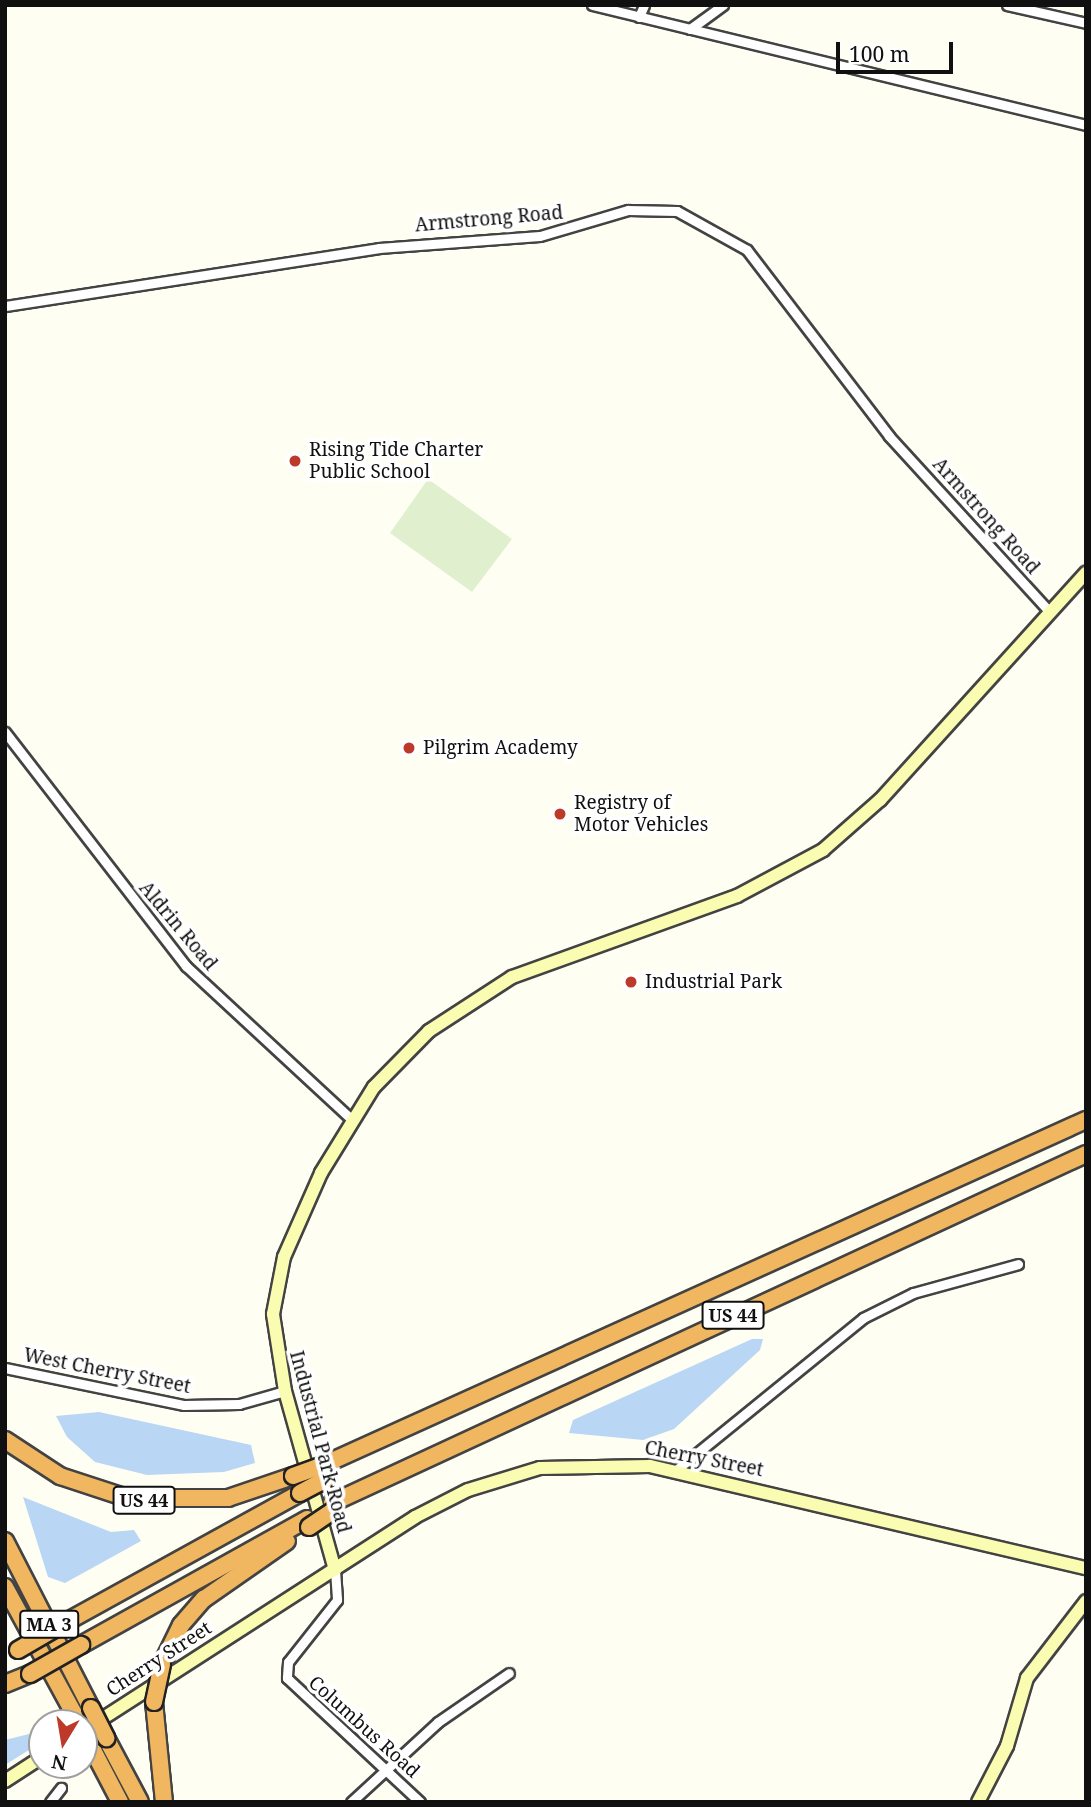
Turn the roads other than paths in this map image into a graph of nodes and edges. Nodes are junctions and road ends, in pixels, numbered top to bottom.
1 (593, 5) edge
2 (645, 5) edge
3 (723, 5) edge
4 (1007, 5) edge
5 (639, 17) junction
6 (1086, 23) edge
7 (690, 29) junction
8 (1086, 125) edge
9 (5, 306) edge
10 (1086, 573) edge
11 (1049, 611) junction
12 (5, 732) edge
13 (351, 1119) junction
14 (1086, 1120) edge
15 (1086, 1154) edge
16 (1018, 1264) dead end
17 (5, 1368) edge
18 (285, 1391) junction
19 (5, 1440) edge
20 (675, 1471) junction
21 (324, 1473) junction
22 (308, 1523) junction
23 (5, 1541) edge
24 (1086, 1568) edge
25 (335, 1570) junction
26 (5, 1587) edge
27 (1086, 1601) edge
28 (11, 1653) edge
29 (509, 1673) dead end
30 (5, 1684) edge
31 (72, 1709) edge
32 (98, 1720) edge
33 (98, 1759) edge
34 (28, 1766) edge
35 (386, 1770) junction
36 (5, 1781) edge
37 (61, 1788) dead end
38 (50, 1802) edge
39 (120, 1802) edge
40 (140, 1802) edge
41 (164, 1802) edge
42 (351, 1802) edge
43 (419, 1802) edge
44 (978, 1802) edge

1 - 5 street
2 - 5 street
3 - 7 street
4 - 6 street
5 - 7 street
7 - 8 street
9 - 11 street, Armstrong Road
10 - 11 street, Industrial Park Road
11 - 13 street, Industrial Park Road
12 - 13 street, Aldrin Road
13 - 18 street, Industrial Park Road
14 - 21 highway, US 44
15 - 22 highway, US 44, bridge
16 - 20 street
17 - 18 street, West Cherry Street
18 - 25 street, Industrial Park Road
19 - 21 highway, US 44, bridge
20 - 24 street, Cherry Street
20 - 25 street, Cherry Street
21 - 28 highway, bridge
22 - 30 highway, bridge
22 - 41 highway, bridge
23 - 40 highway, MA 3, bridge
25 - 32 street, Cherry Street
25 - 35 street, Columbus Road
26 - 31 highway, MA 3
27 - 44 street
29 - 35 street
33 - 39 highway, MA 3
34 - 36 street
35 - 42 street
35 - 43 street, Columbus Road
37 - 38 street

